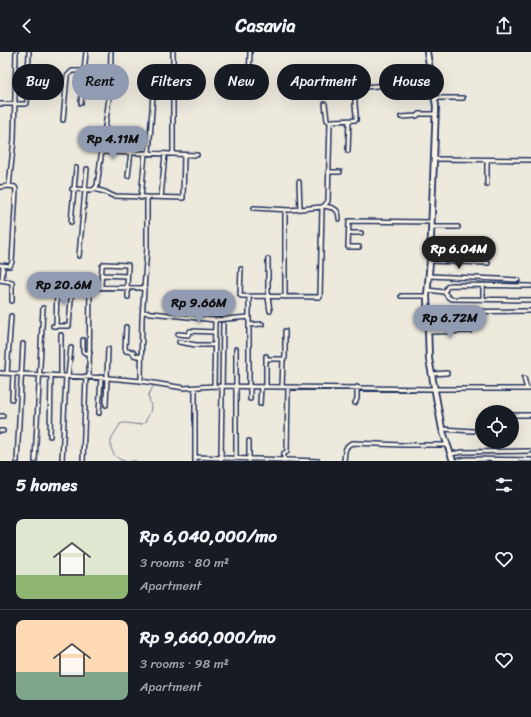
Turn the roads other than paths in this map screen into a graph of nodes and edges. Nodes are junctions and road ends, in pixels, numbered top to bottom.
1 (16, 52) edge
2 (29, 52) edge
3 (86, 52) edge
4 (111, 52) edge
5 (173, 52) edge
6 (250, 52) edge
7 (427, 52) edge
8 (85, 64) edge
9 (173, 64) edge
10 (250, 64) edge
11 (429, 64) edge
12 (72, 71) edge
13 (379, 85) edge
14 (444, 98) edge
15 (463, 98) dead end
16 (81, 100) edge
17 (153, 100) edge
18 (174, 100) edge
19 (435, 100) edge
20 (81, 103) dead end
21 (0, 104) edge
22 (14, 104) junction
23 (325, 104) dead end
24 (436, 114) junction
25 (401, 117) dead end
26 (63, 120) dead end
27 (349, 121) junction
28 (330, 122) junction
29 (127, 137) dead end
30 (348, 150) dead end
31 (101, 152) junction
32 (125, 152) junction
33 (131, 152) junction
34 (145, 153) junction
35 (149, 153) junction
36 (165, 154) junction
37 (173, 154) junction
38 (184, 155) junction
39 (197, 155) dead end
40 (434, 159) junction
41 (487, 160) junction
42 (531, 160) edge
43 (76, 168) dead end
44 (87, 169) dead end
45 (328, 172) junction
46 (340, 172) dead end
47 (128, 176) dead end
48 (299, 182) dead end
49 (487, 184) dead end
50 (9, 186) junction
51 (0, 187) edge
52 (95, 188) junction
53 (73, 189) junction
54 (84, 189) junction
55 (141, 198) junction
56 (147, 198) junction
57 (161, 198) junction
58 (323, 207) junction
59 (254, 208) dead end
60 (300, 209) junction
61 (285, 210) junction
62 (339, 219) dead end
63 (71, 222) dead end
64 (431, 225) junction
65 (458, 227) dead end
66 (349, 233) junction
67 (361, 233) dead end
68 (448, 242) dead end
69 (431, 243) junction
70 (359, 247) dead end
71 (79, 256) dead end
72 (268, 259) dead end
73 (430, 261) junction
74 (488, 263) dead end
75 (2, 266) edge
76 (241, 269) dead end
77 (101, 275) junction
78 (127, 276) junction
79 (429, 276) junction
80 (1, 280) edge
81 (518, 280) dead end
82 (483, 285) junction
83 (56, 286) dead end
84 (531, 286) edge
85 (90, 287) junction
86 (101, 287) junction
87 (128, 287) junction
88 (145, 288) junction
89 (428, 290) junction
90 (444, 292) junction
91 (400, 296) dead end
92 (427, 296) junction
93 (128, 297) dead end
94 (249, 297) junction
95 (268, 297) junction
96 (285, 297) junction
97 (483, 299) junction
98 (531, 300) edge
99 (12, 301) dead end
100 (43, 308) dead end
101 (270, 310) dead end
102 (530, 311) edge
103 (143, 312) junction
104 (428, 312) junction
105 (11, 316) dead end
106 (249, 317) junction
107 (215, 320) junction
108 (223, 324) dead end
109 (262, 324) dead end
110 (249, 325) junction
111 (126, 327) dead end
112 (285, 330) dead end
113 (470, 331) dead end
114 (215, 332) junction
115 (429, 332) junction
116 (178, 334) dead end
117 (61, 335) dead end
118 (83, 340) dead end
119 (178, 342) dead end
120 (23, 344) dead end
121 (214, 345) junction
122 (71, 348) dead end
123 (108, 349) dead end
124 (236, 349) dead end
125 (90, 353) junction
126 (141, 357) junction
127 (283, 359) junction
128 (0, 373) edge
129 (7, 373) junction
130 (447, 373) dead end
131 (13, 374) junction
132 (21, 374) junction
133 (431, 374) junction
134 (40, 375) junction
135 (51, 375) junction
136 (61, 375) junction
137 (67, 376) junction
138 (88, 376) junction
139 (101, 377) junction
140 (108, 378) junction
141 (524, 378) dead end
142 (141, 381) junction
143 (214, 386) junction
144 (222, 386) junction
145 (236, 387) junction
146 (250, 387) junction
147 (261, 387) junction
148 (266, 387) junction
149 (282, 387) junction
150 (357, 387) junction
151 (195, 388) junction
152 (288, 388) junction
153 (529, 389) edge
154 (434, 390) junction
155 (12, 399) dead end
156 (250, 399) dead end
157 (355, 403) dead end
158 (260, 404) dead end
159 (106, 405) dead end
160 (99, 413) dead end
161 (519, 415) edge
162 (531, 415) edge
163 (442, 429) junction
164 (473, 431) dead end
165 (50, 436) dead end
166 (249, 441) dead end
167 (447, 445) junction
168 (530, 451) edge
169 (450, 454) junction
170 (195, 459) edge
171 (221, 459) junction
172 (236, 459) junction
173 (249, 460) edge
174 (284, 460) junction
175 (531, 460) edge
176 (17, 461) edge
177 (35, 461) edge
178 (62, 461) edge
179 (83, 461) edge
180 (312, 461) edge
181 (318, 461) edge
182 (344, 461) edge
183 (453, 461) edge
184 (456, 461) edge

1 - 22 street
2 - 22 street
3 - 8 street
4 - 31 street
5 - 9 street
6 - 10 street
7 - 11 main road
12 - 26 street
13 - 27 street
14 - 15 street
16 - 20 street
17 - 35 street
18 - 37 street
19 - 24 main road
21 - 22 street
22 - 50 street
23 - 28 street
24 - 25 street
24 - 40 main road
27 - 28 street
27 - 30 street
28 - 45 street
29 - 32 street
31 - 32 street
31 - 52 street
32 - 33 street
33 - 34 street
33 - 47 street
34 - 35 street
34 - 55 street
35 - 36 street
36 - 37 street
36 - 57 street
37 - 38 street
38 - 39 street
38 - 57 street
40 - 41 street
40 - 64 main road
41 - 42 street
41 - 49 street
43 - 53 street
44 - 54 street
45 - 46 street
45 - 58 street
48 - 60 street
50 - 51 street
50 - 75 street
52 - 54 street
52 - 55 street
53 - 54 street
53 - 63 street
54 - 71 street
55 - 56 street
56 - 57 street
56 - 88 street
58 - 60 street
58 - 62 street
58 - 96 street
59 - 61 street
60 - 61 street
61 - 96 street
64 - 65 street
64 - 66 street
64 - 69 main road
66 - 67 street
66 - 70 street
68 - 69 street
69 - 73 main road
72 - 95 street
73 - 74 street
73 - 79 main road
75 - 80 street
76 - 94 street
77 - 78 street
77 - 78 street
77 - 86 street
78 - 87 street
79 - 81 street
79 - 89 main road
80 - 99 street
82 - 84 street
82 - 90 street
82 - 97 street
83 - 85 street
85 - 86 street
85 - 125 street
86 - 87 street
87 - 88 street
87 - 93 street
88 - 103 street
89 - 90 street
89 - 92 main road
90 - 97 street
91 - 92 street
92 - 104 main road
94 - 95 street
94 - 106 street
95 - 96 street
95 - 101 street
97 - 98 street
100 - 134 street
102 - 104 street
103 - 107 street
103 - 126 street
104 - 115 main road
105 - 129 street
106 - 107 street
106 - 110 street
107 - 114 street
108 - 144 street
109 - 110 street
110 - 146 street
111 - 126 street
112 - 127 street
113 - 115 street
114 - 116 street
114 - 121 street
115 - 133 main road
117 - 136 street
118 - 125 street
119 - 121 street
120 - 132 street
121 - 143 street
122 - 137 street
123 - 140 street
124 - 145 street
125 - 138 street
126 - 142 street
127 - 148 street
127 - 149 street
128 - 129 street
129 - 131 street
130 - 133 street
131 - 132 street
131 - 155 street
132 - 134 street
132 - 176 street
133 - 154 main road
134 - 135 street
134 - 177 street
135 - 136 street
135 - 165 street
136 - 137 street
137 - 138 street
137 - 178 street
138 - 139 street
138 - 179 street
139 - 140 street
139 - 160 street
140 - 142 street
140 - 159 street
141 - 153 street
142 - 151 street
143 - 144 street
143 - 151 street
144 - 145 street
144 - 171 street
145 - 146 street
145 - 172 street
146 - 147 street
146 - 156 street
147 - 148 street
147 - 158 street
148 - 149 street
149 - 152 street
150 - 152 street
150 - 154 street
150 - 157 street
151 - 170 street
152 - 174 street
153 - 154 street
154 - 163 main road
161 - 162 street
163 - 164 street
163 - 167 main road
166 - 173 street
167 - 169 main road
167 - 182 street
168 - 169 street
169 - 183 main road
170 - 171 street
171 - 172 street
172 - 173 street
173 - 174 street
174 - 180 street
175 - 184 street
180 - 181 street

